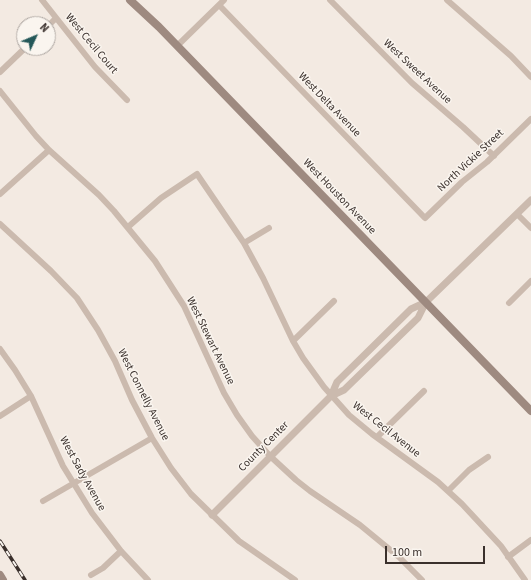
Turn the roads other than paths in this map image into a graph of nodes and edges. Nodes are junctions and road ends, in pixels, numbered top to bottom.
1 (42, 0) edge
2 (130, 0) edge
3 (224, 0) edge
4 (330, 0) edge
5 (447, 0) edge
6 (218, 5) junction
7 (54, 16) edge
8 (56, 18) edge
9 (177, 46) junction
10 (17, 56) edge
11 (0, 72) edge
12 (531, 77) edge
13 (0, 91) edge
14 (126, 100) dead end
15 (531, 118) edge
16 (49, 150) junction
17 (494, 156) junction
18 (0, 194) edge
19 (531, 200) edge
20 (516, 214) junction
21 (425, 218) joint
22 (0, 224) edge
23 (128, 227) junction
24 (269, 228) dead end
25 (531, 228) edge
26 (244, 243) junction
27 (531, 281) edge
28 (334, 301) dead end
29 (426, 302) junction
30 (509, 303) dead end
31 (293, 341) junction
32 (0, 349) edge
33 (424, 391) dead end
34 (31, 396) junction
35 (331, 396) junction
36 (531, 411) edge
37 (0, 416) edge
38 (377, 437) junction
39 (152, 438) junction
40 (270, 456) junction
41 (488, 457) dead end
42 (73, 483) junction
43 (448, 491) junction
44 (43, 501) dead end
45 (212, 515) junction
46 (531, 540) edge
47 (121, 551) junction
48 (508, 557) junction
49 (0, 575) edge
50 (91, 575) dead end
51 (3, 580) edge
52 (148, 580) edge
53 (295, 580) edge
54 (422, 580) edge
55 (525, 580) edge

1 - 7 street, West Cecil Court
2 - 9 main road, West Houston Avenue
3 - 6 street
4 - 17 street, West Sweet Avenue
5 - 12 street
6 - 9 street
6 - 21 street, West Delta Avenue
8 - 14 street, West Cecil Court
9 - 29 main road, West Houston Avenue
10 - 11 street
13 - 16 street, West Stewart Avenue
15 - 17 street, North Vickie Street
16 - 18 street
16 - 23 street, West Stewart Avenue
17 - 21 street, North Vickie Street
19 - 20 street, County Center
20 - 25 street
20 - 29 street, County Center
22 - 39 street, West Connelly Avenue
23 - 26 street, West Cecil Avenue
23 - 40 street, West Stewart Avenue
24 - 26 street
26 - 31 street, West Cecil Avenue
27 - 30 street
28 - 31 street
29 - 35 street, County Center
29 - 35 street, County Center
29 - 36 main road, West Houston Avenue
31 - 35 street, West Cecil Avenue
32 - 34 street, West Sady Avenue
33 - 38 street
34 - 37 street
34 - 42 street, West Sady Avenue
35 - 38 street, West Cecil Avenue
35 - 40 street, County Center
38 - 43 street, West Cecil Avenue
39 - 42 street
39 - 45 street, West Connelly Avenue
40 - 45 street, County Center
40 - 54 street, West Stewart Avenue
41 - 43 street
42 - 44 street
42 - 47 street, West Sady Avenue
43 - 48 street, West Cecil Avenue
45 - 53 street, West Connelly Avenue
46 - 48 street
47 - 50 street
47 - 52 street, West Sady Avenue
48 - 55 street, West Cecil Avenue
49 - 51 main road

